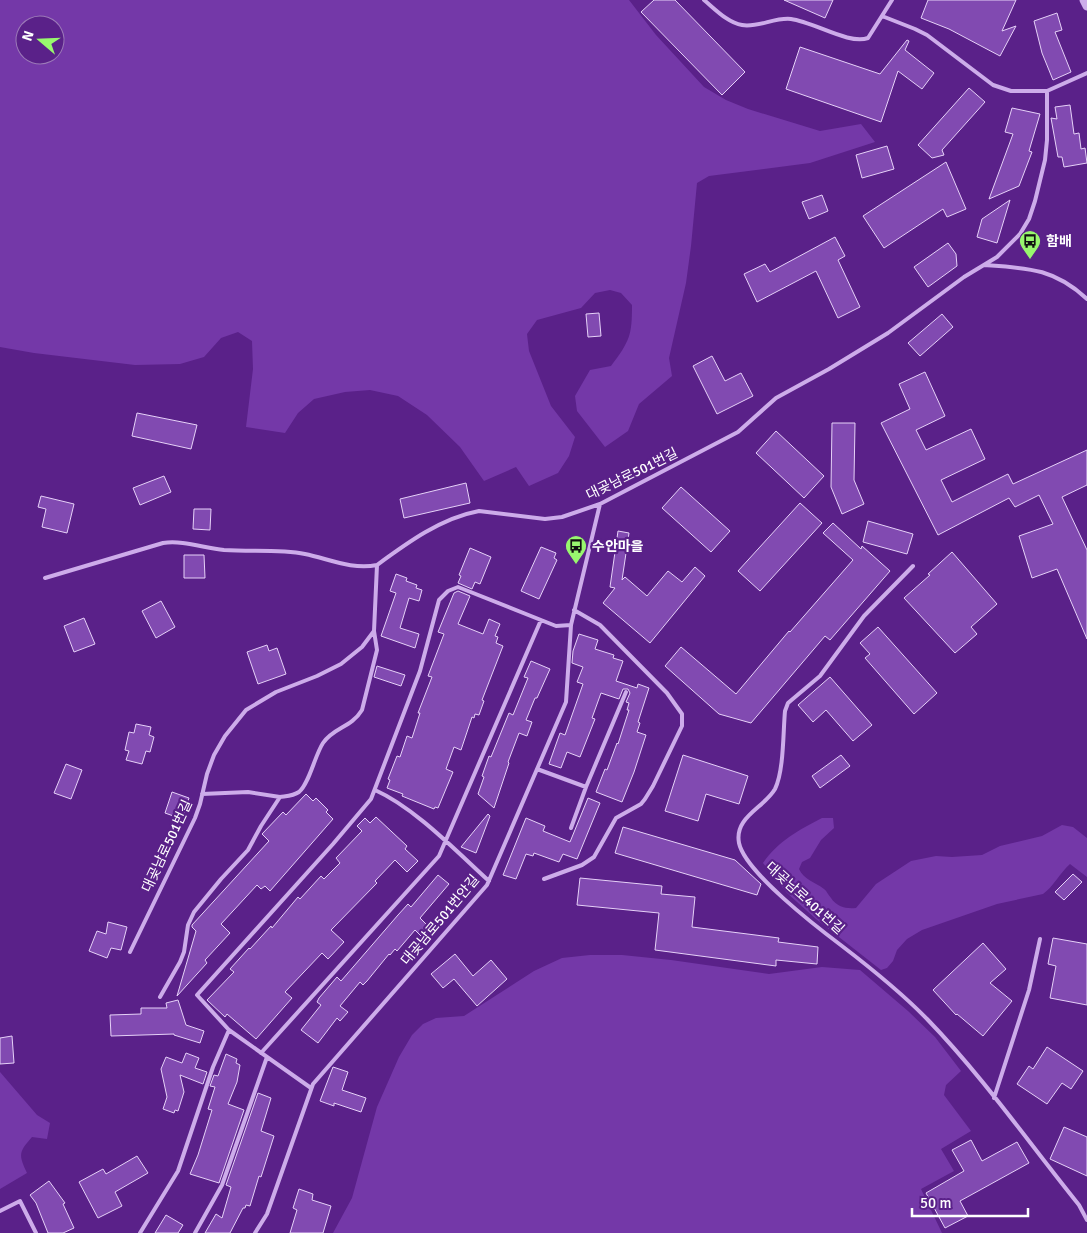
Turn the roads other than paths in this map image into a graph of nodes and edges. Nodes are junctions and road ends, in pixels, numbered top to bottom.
1 (704, 0) edge
2 (892, 0) edge
3 (1084, 0) edge
4 (1087, 6) edge
5 (882, 16) junction
6 (1087, 73) edge
7 (1047, 91) junction
8 (984, 265) junction
9 (1087, 299) edge
10 (600, 504) junction
11 (377, 565) junction
12 (913, 566) dead end
13 (45, 578) dead end
14 (574, 610) junction
15 (542, 620) junction
16 (571, 625) junction
17 (374, 631) junction
18 (626, 692) dead end
19 (537, 769) junction
20 (586, 787) junction
21 (375, 790) junction
22 (202, 794) junction
23 (280, 797) junction
24 (571, 828) dead end
25 (446, 842) junction
26 (544, 879) dead end
27 (489, 882) junction
28 (1040, 939) dead end
29 (130, 952) dead end
30 (160, 997) dead end
31 (229, 1030) junction
32 (261, 1053) junction
33 (267, 1057) junction
34 (311, 1088) junction
35 (994, 1098) junction
36 (0, 1211) edge
37 (1087, 1220) edge
38 (36, 1233) edge
39 (140, 1233) edge
40 (195, 1233) edge
41 (255, 1233) edge

1 - 5 lane
2 - 5 lane
3 - 4 street
5 - 7 lane
6 - 7 lane
7 - 8 lane, 대곶남로501번길
8 - 9 lane
8 - 10 lane, 대곶남로501번길
10 - 11 lane, 대곶남로501번길
10 - 14 lane, 대곶남로501번안길
11 - 13 lane
11 - 17 lane
12 - 35 lane, 대곶남로401번길
14 - 16 lane, 대곶남로501번안길
14 - 26 lane
15 - 16 lane
15 - 21 lane
15 - 25 lane
16 - 19 lane, 대곶남로501번안길
17 - 22 lane, 대곶남로501번길
17 - 23 lane
18 - 20 lane
19 - 20 lane
19 - 27 lane, 대곶남로501번안길
20 - 24 lane
21 - 25 lane
21 - 31 lane
22 - 23 lane
22 - 29 lane, 대곶남로501번길
23 - 30 lane
25 - 27 lane
25 - 32 lane
27 - 34 lane, 대곶남로501번안길
28 - 35 lane
31 - 32 lane
31 - 39 lane
32 - 33 lane
33 - 34 lane
33 - 40 lane
34 - 41 lane, 대곶남로501번안길
35 - 37 lane, 대곶남로401번길
36 - 38 lane

